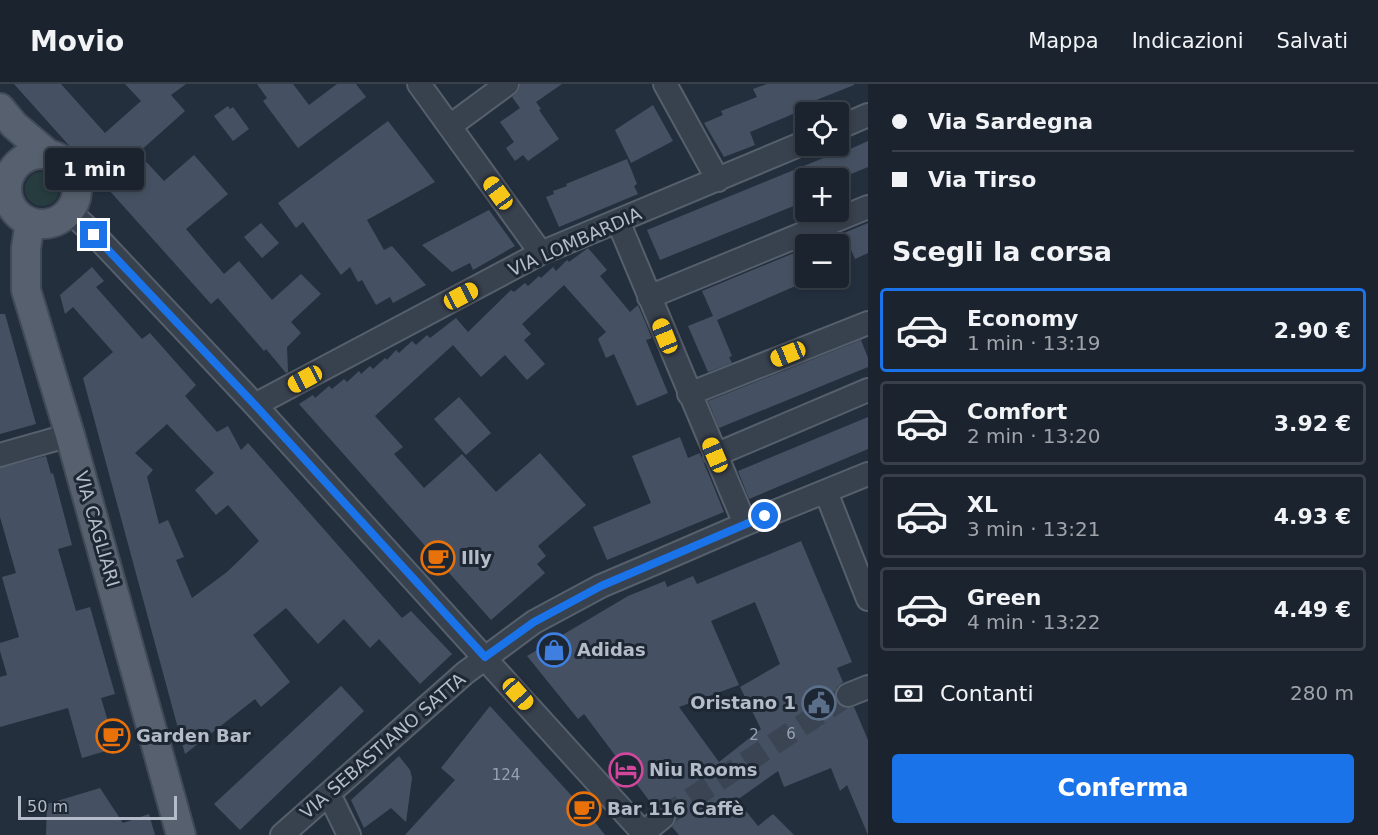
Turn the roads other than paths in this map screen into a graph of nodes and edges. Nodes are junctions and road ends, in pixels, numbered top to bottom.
1 (419, 84) edge
2 (507, 84) edge
3 (665, 84) edge
4 (0, 108) edge
5 (868, 115) edge
6 (849, 123) edge
7 (450, 126) junction
8 (795, 147) edge
9 (48, 154) junction
10 (3, 174) edge
11 (718, 180) junction
12 (868, 207) edge
13 (69, 211) junction
14 (618, 221) junction
15 (30, 222) junction
16 (541, 253) junction
17 (649, 297) junction
18 (868, 323) edge
19 (868, 390) edge
20 (689, 394) junction
21 (255, 405) junction
22 (70, 435) junction
23 (0, 455) edge
24 (715, 455) junction
25 (868, 474) edge
26 (826, 492) junction
27 (745, 524) junction
28 (868, 599) edge
29 (485, 657) junction
30 (329, 794) junction
31 (663, 817) tunnel mouth
32 (644, 834) edge
33 (181, 835) edge
34 (282, 835) edge
35 (349, 835) edge

1 - 7 street
2 - 7 street
3 - 11 street
4 - 9 main road
5 - 6 street
7 - 16 street
8 - 11 street, VIA LOMBARDIA
9 - 10 main road
9 - 13 main road
10 - 15 main road
11 - 14 street, VIA LOMBARDIA
12 - 17 street
13 - 15 main road
13 - 21 street
14 - 16 street, VIA LOMBARDIA
14 - 17 street
15 - 22 main road, VIA CAGLIARI
16 - 21 street, VIA LOMBARDIA
17 - 20 street
18 - 20 street
19 - 24 street
20 - 24 street
21 - 29 street
22 - 23 street
22 - 33 main road, VIA CAGLIARI
24 - 27 street
25 - 26 street, VIA SEBASTIANO SATTA
26 - 27 street, VIA SEBASTIANO SATTA
26 - 28 street
27 - 29 street, VIA SEBASTIANO SATTA
29 - 30 street, VIA SEBASTIANO SATTA
29 - 32 street
30 - 34 street, VIA SEBASTIANO SATTA
30 - 35 street
31 - 32 street

